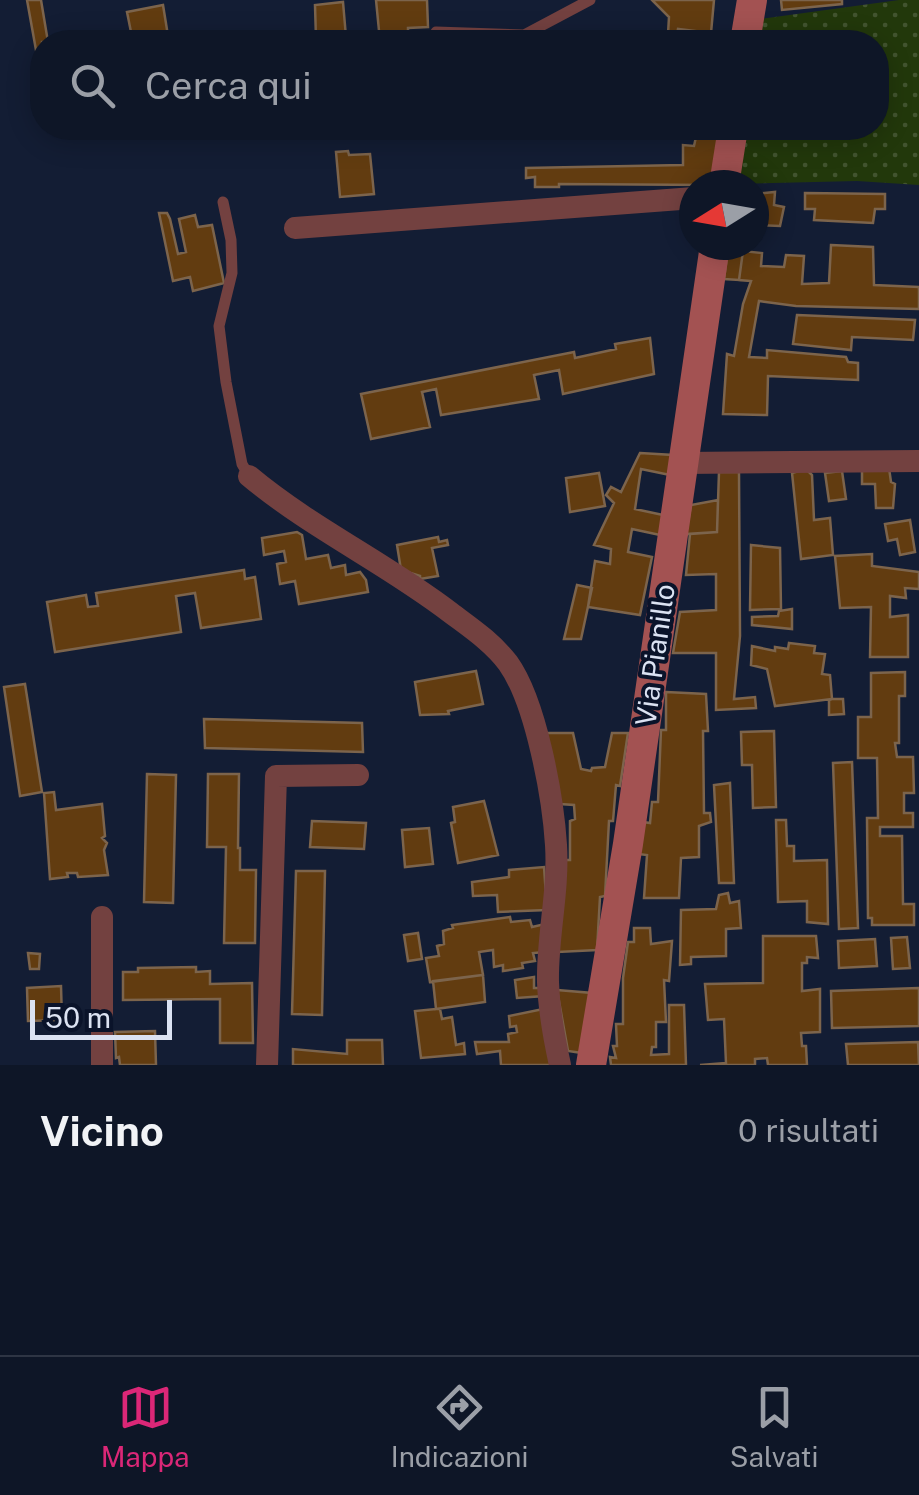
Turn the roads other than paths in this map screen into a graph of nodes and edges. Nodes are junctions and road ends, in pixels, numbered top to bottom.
1 (590, 0) edge
2 (752, 0) edge
3 (533, 30) edge
4 (748, 30) edge
5 (731, 140) edge
6 (726, 170) edge
7 (679, 199) edge
8 (222, 202) dead end
9 (295, 228) dead end
10 (714, 260) edge
11 (919, 461) edge
12 (683, 463) junction
13 (249, 476) joint
14 (358, 775) dead end
15 (102, 916) dead end
16 (102, 1065) edge
17 (267, 1065) edge
18 (560, 1065) edge
19 (592, 1065) edge

1 - 3 lane
2 - 4 street
5 - 6 street
7 - 9 street
8 - 13 lane
10 - 12 street, Via Pianillo
11 - 12 street
12 - 19 street, Via Pianillo
13 - 18 street
14 - 17 street
15 - 16 street

